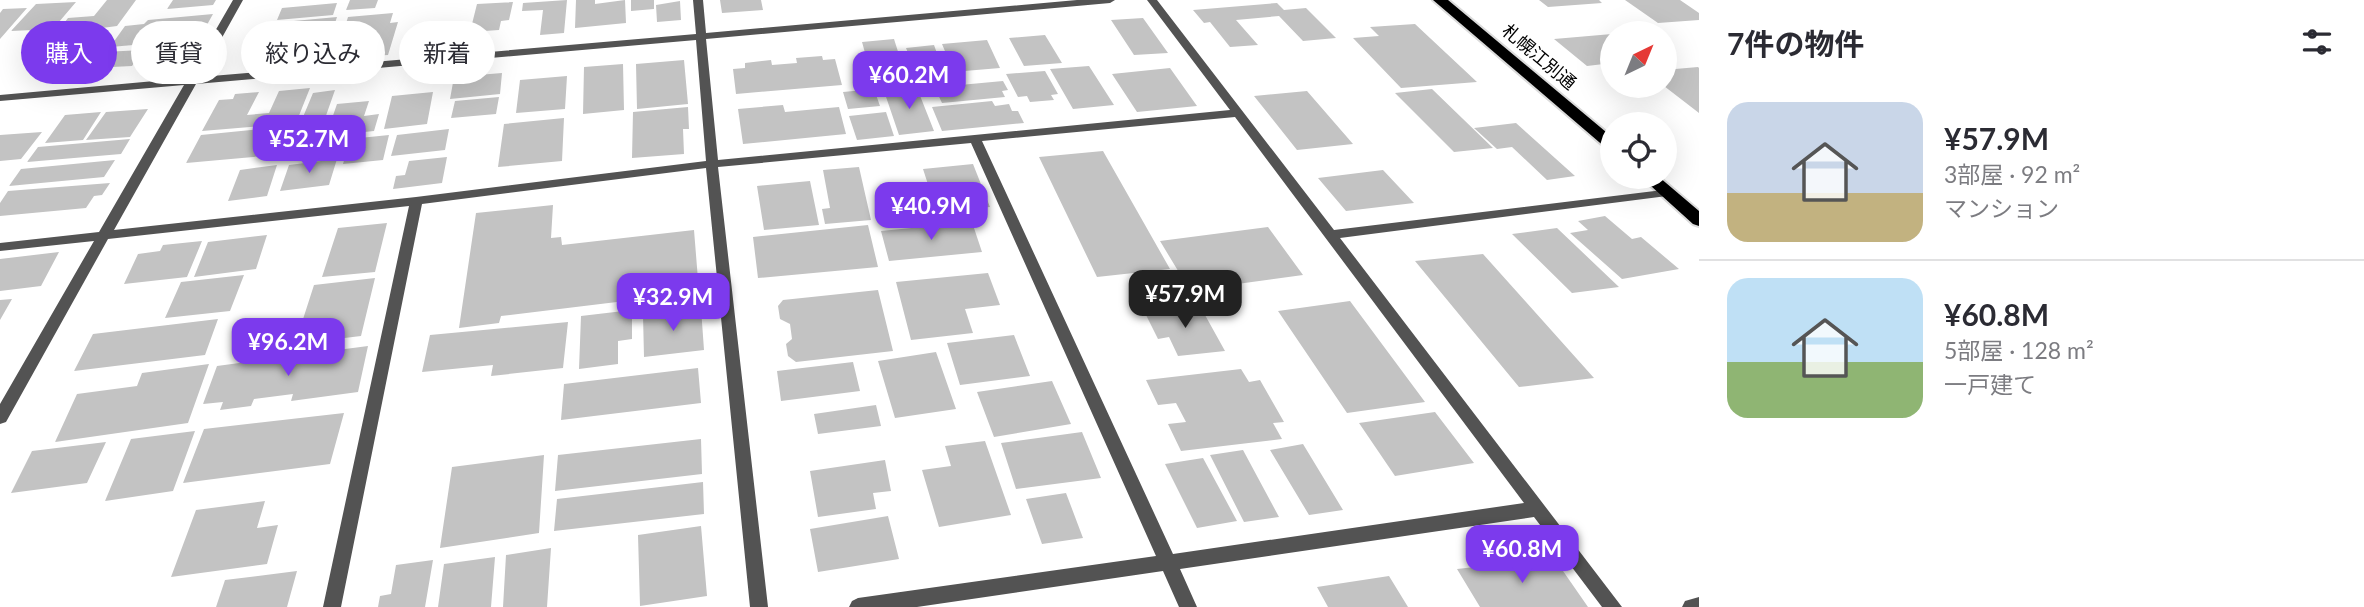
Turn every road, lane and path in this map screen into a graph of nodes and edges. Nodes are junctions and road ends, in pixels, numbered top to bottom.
1 (238, 0) edge
2 (698, 0) edge
3 (1110, 0) edge
4 (1152, 0) edge
5 (1440, 0) edge
6 (226, 21) edge
7 (702, 37) junction
8 (227, 79) edge
9 (167, 84) edge
10 (190, 84) edge
11 (0, 98) edge
12 (1239, 113) junction
13 (1600, 135) edge
14 (975, 139) junction
15 (712, 164) junction
16 (1663, 189) edge
17 (1667, 192) junction
18 (416, 201) junction
19 (1699, 220) edge
20 (104, 234) junction
21 (1331, 235) junction
22 (0, 247) edge
23 (0, 418) edge
24 (1537, 509) junction
25 (1168, 562) junction
26 (1699, 606) edge
27 (332, 607) edge
28 (759, 607) edge
29 (859, 607) edge
30 (1188, 607) edge
31 (1613, 607) edge
32 (1691, 607) edge

1 - 6 street
2 - 7 street
3 - 7 street
4 - 12 street
5 - 13 highway, 札幌江別通
7 - 8 street
7 - 15 street
9 - 11 street
10 - 20 street
12 - 14 street
12 - 21 street
14 - 15 street
14 - 25 street
15 - 18 street
15 - 28 street
16 - 17 highway
17 - 19 highway
17 - 21 street
18 - 20 street
18 - 27 street
20 - 22 street
20 - 23 street
21 - 24 street
24 - 25 street
24 - 31 street
25 - 29 street
25 - 30 street
26 - 32 street

